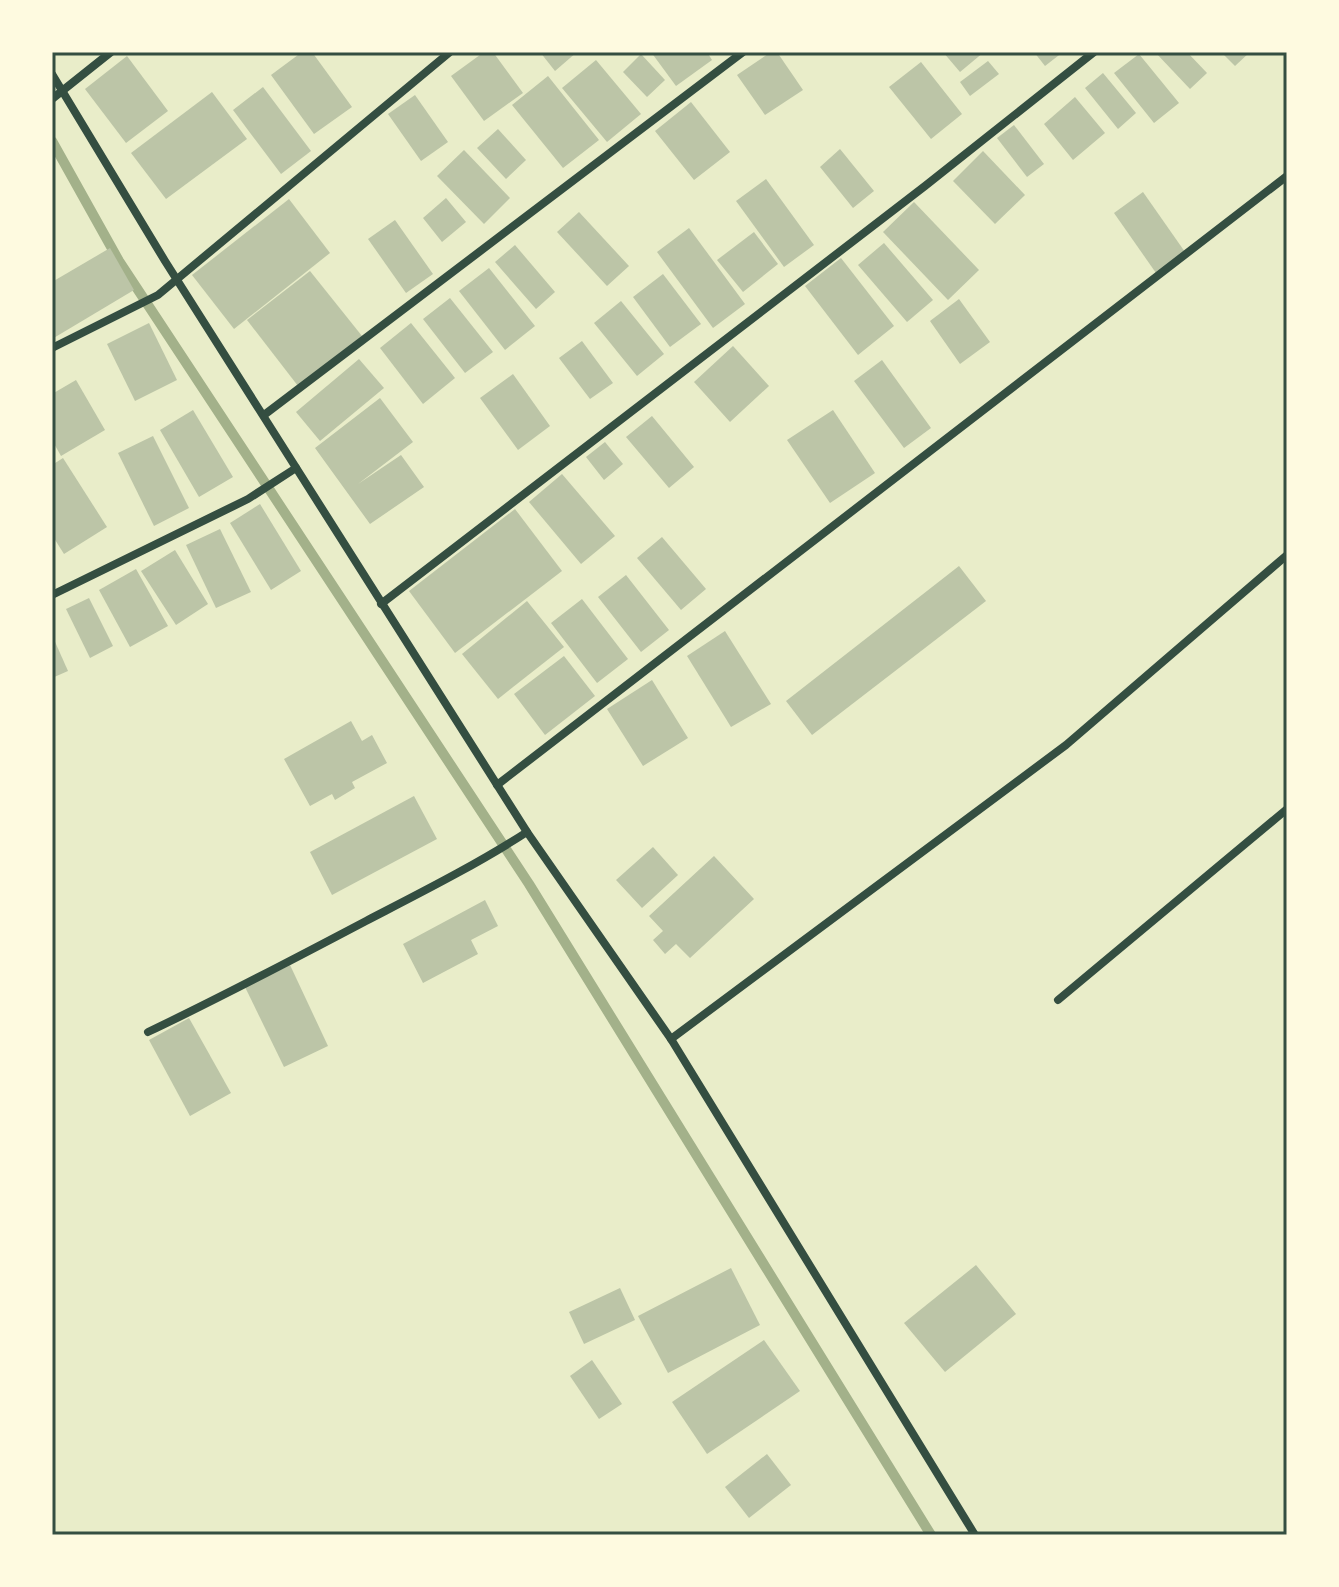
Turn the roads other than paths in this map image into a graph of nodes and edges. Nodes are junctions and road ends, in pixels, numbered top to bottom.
1 (111, 52) edge
2 (450, 52) edge
3 (743, 52) edge
4 (1094, 52) edge
5 (52, 74) edge
6 (62, 91) junction
7 (52, 99) edge
8 (1287, 176) edge
9 (177, 280) junction
10 (52, 348) edge
11 (264, 415) junction
12 (296, 468) junction
13 (1287, 555) edge
14 (52, 595) edge
15 (381, 604) junction
16 (497, 785) junction
17 (1287, 809) edge
18 (527, 832) junction
19 (1058, 1000) dead end
20 (148, 1032) dead end
21 (671, 1039) junction
22 (975, 1535) edge

1 - 6 street
2 - 9 street
3 - 11 street
4 - 15 street
5 - 6 street
6 - 7 street
6 - 9 street
8 - 16 street
9 - 10 street
9 - 11 street
11 - 12 street
12 - 14 street
12 - 15 street
13 - 21 street
15 - 16 street
16 - 18 street
17 - 19 street
18 - 20 street
18 - 21 street
21 - 22 street

